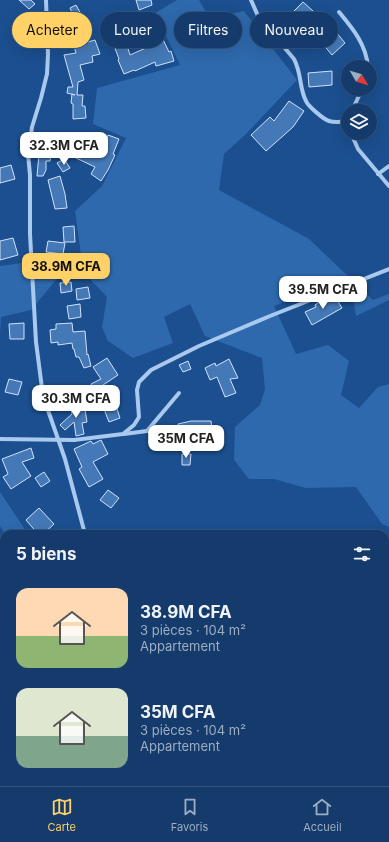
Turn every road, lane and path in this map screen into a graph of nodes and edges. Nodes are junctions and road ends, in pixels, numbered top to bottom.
1 (46, 0) edge
2 (251, 0) edge
3 (339, 12) dead end
4 (367, 60) edge
5 (341, 122) edge
6 (354, 140) edge
7 (389, 166) edge
8 (378, 174) junction
9 (389, 186) edge
10 (389, 269) edge
11 (179, 393) dead end
12 (169, 431) dead end
13 (147, 432) junction
14 (123, 434) junction
15 (0, 439) edge
16 (58, 439) junction
17 (85, 530) edge

1 - 16 street
2 - 5 street
3 - 4 street
6 - 8 street
7 - 8 street
8 - 9 street
10 - 14 street
11 - 13 street
12 - 13 street
13 - 14 street
14 - 16 street
15 - 16 street
16 - 17 street

